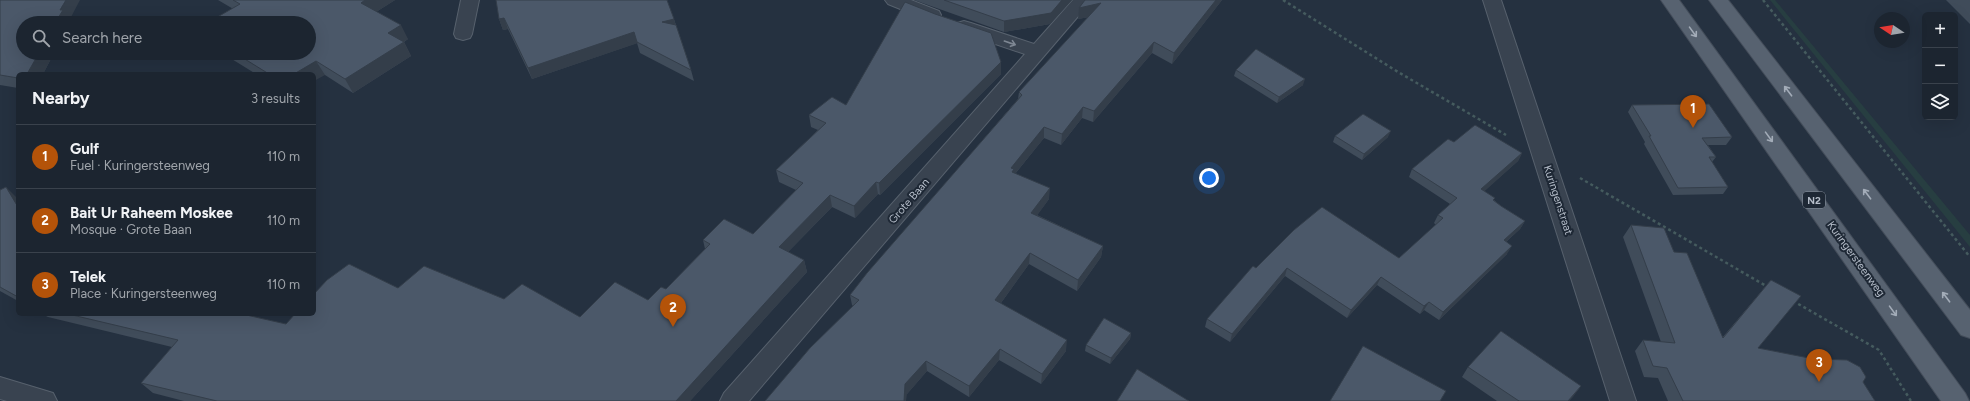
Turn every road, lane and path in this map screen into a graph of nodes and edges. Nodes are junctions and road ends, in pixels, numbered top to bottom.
1 (470, 0) edge
2 (894, 0) edge
3 (1083, 0) edge
4 (1283, 0) edge
5 (1492, 0) edge
6 (1670, 0) edge
7 (1718, 0) edge
8 (1763, 0) edge
9 (463, 34) dead end
10 (1038, 52) junction
11 (1544, 157) junction
12 (1970, 257) edge
13 (1771, 289) edge
14 (1791, 300) edge
15 (1970, 328) edge
16 (0, 388) edge
17 (44, 401) edge
18 (733, 401) edge
19 (1623, 401) edge
20 (1911, 401) edge
21 (1956, 401) edge

1 - 9 street
2 -> 10 street
3 - 10 street, Grote Baan
4 - 11 path
5 - 11 street, Kuringenstraat
6 -> 21 main road, Kuringersteenweg / N2
15 -> 7 main road
8 - 12 path
10 - 18 street, Grote Baan
11 - 13 path
11 - 19 street, Kuringenstraat
14 - 20 path
16 - 17 street

